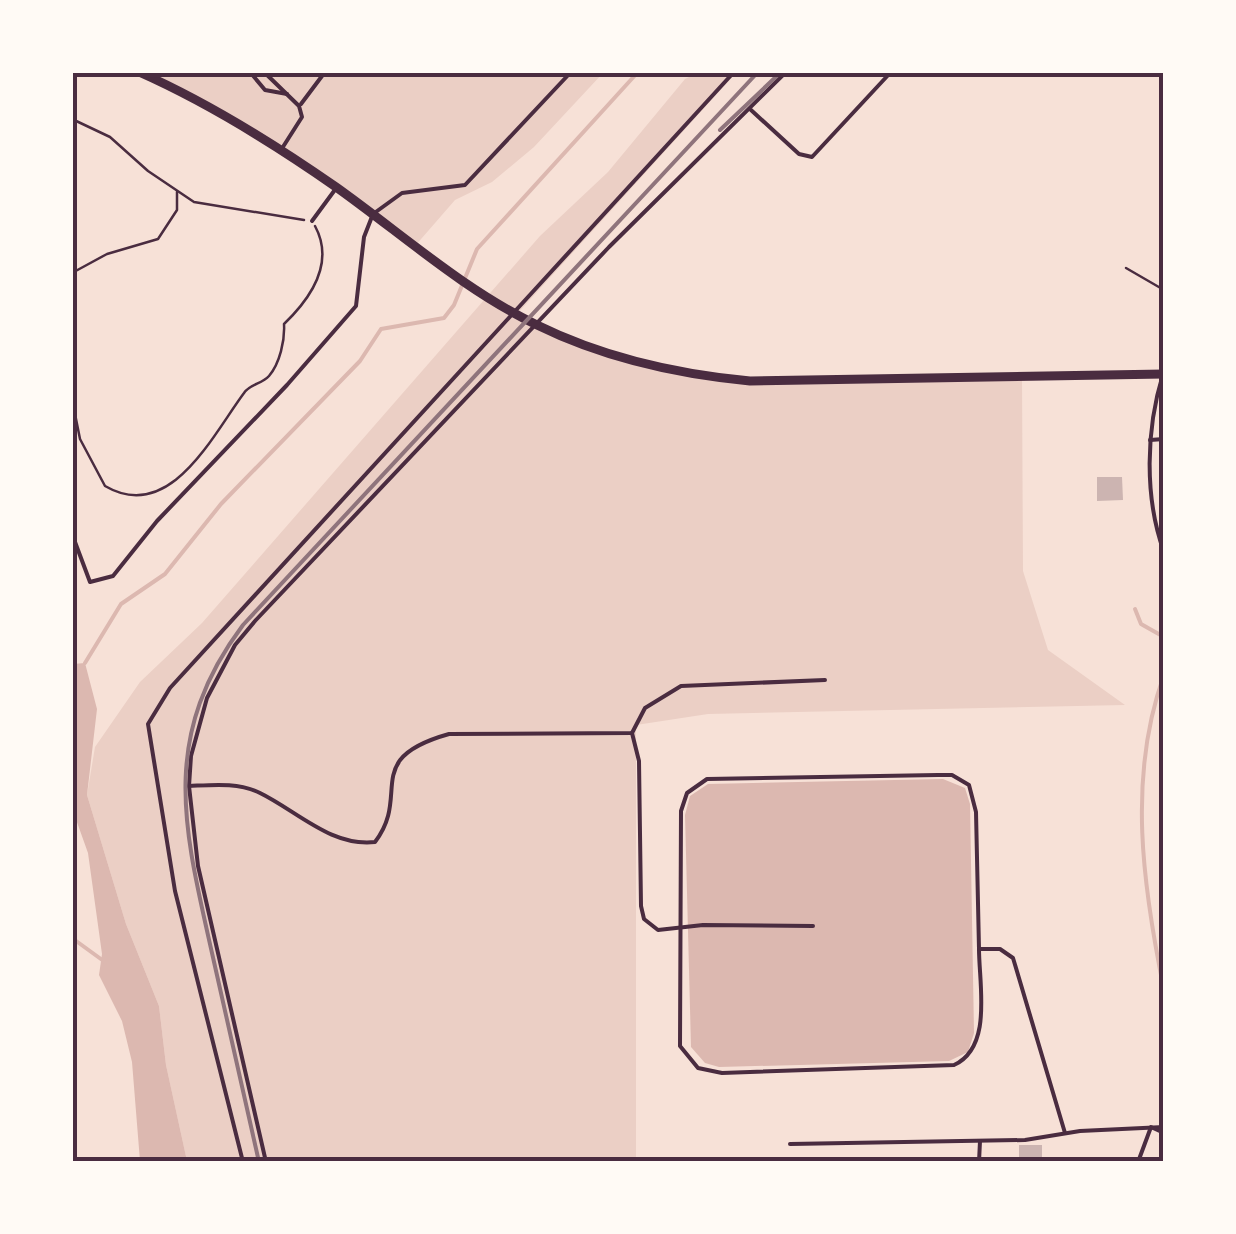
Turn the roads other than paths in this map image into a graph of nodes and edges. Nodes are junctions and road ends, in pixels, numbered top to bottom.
1 (139, 72) edge
2 (250, 72) edge
3 (264, 72) edge
4 (325, 72) edge
5 (571, 72) edge
6 (734, 72) edge
7 (786, 72) edge
8 (891, 72) edge
9 (289, 95) junction
10 (299, 106) junction
11 (751, 110) junction
12 (281, 150) junction
13 (336, 188) junction
14 (373, 214) junction
15 (312, 221) road end
16 (512, 312) junction
17 (536, 325) junction
18 (1163, 373) edge
19 (1164, 439) edge
20 (1150, 440) junction
21 (72, 534) edge
22 (1164, 552) edge
23 (824, 680) dead end
24 (632, 733) junction
25 (189, 786) junction
26 (682, 926) junction
27 (813, 926) dead end
28 (980, 948) junction
29 (1151, 1127) junction
30 (1164, 1130) edge
31 (1066, 1133) junction
32 (980, 1141) junction
33 (790, 1144) dead end
34 (244, 1162) edge
35 (266, 1162) edge
36 (980, 1162) edge
37 (1138, 1162) edge

1 - 12 street
2 - 9 lane
3 - 9 lane
4 - 10 lane
5 - 14 lane
6 - 16 lane
7 - 11 lane
8 - 11 lane
9 - 10 lane
10 - 12 lane
11 - 17 lane
12 - 13 street
13 - 14 street
13 - 15 lane
14 - 16 street
14 - 21 lane
16 - 17 street
16 - 34 lane
17 - 18 street
17 - 25 lane
18 - 20 lane
19 - 20 lane
20 - 22 lane
23 - 24 lane
24 - 25 lane
24 - 26 lane
25 - 35 lane
26 - 27 lane
26 - 28 lane
26 - 28 lane
28 - 31 lane
29 - 30 lane
29 - 31 lane
29 - 37 lane
31 - 32 lane
32 - 33 lane
32 - 36 lane

